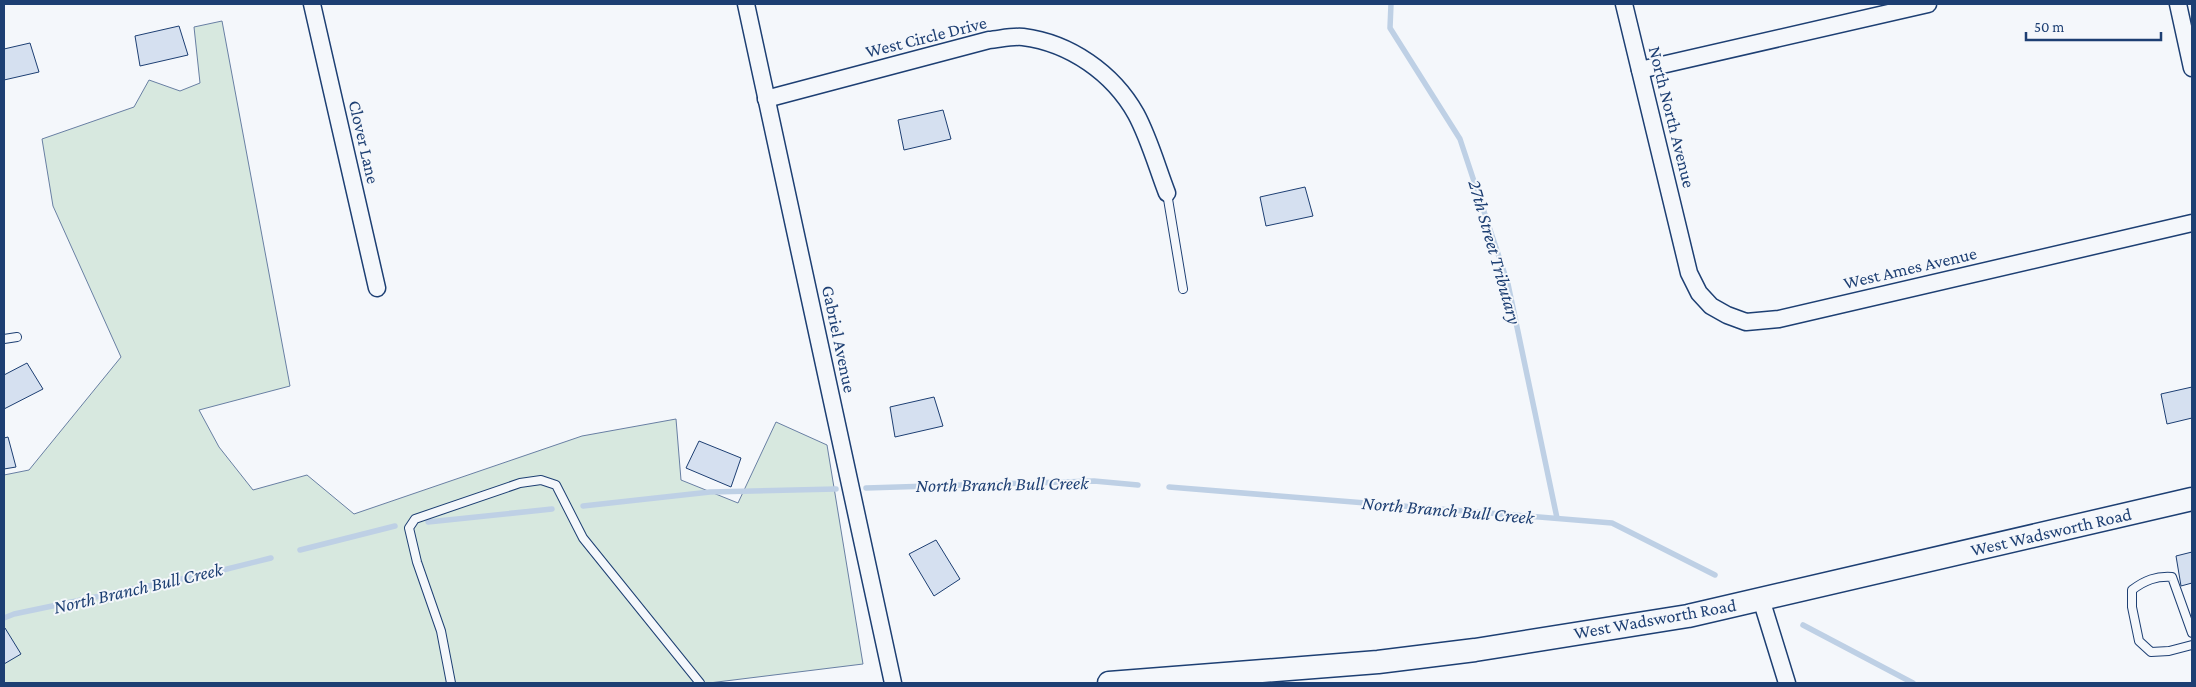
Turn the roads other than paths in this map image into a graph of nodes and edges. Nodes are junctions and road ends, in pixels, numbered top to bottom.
1 (312, 4) edge
2 (746, 4) edge
3 (1624, 4) edge
4 (1928, 4) edge
5 (2178, 4) edge
6 (2192, 68) edge
7 (1640, 70) junction
8 (766, 98) junction
9 (1166, 193) joint
10 (2192, 223) edge
11 (1681, 241) joint
12 (377, 288) dead end
13 (1183, 289) dead end
14 (17, 337) dead end
15 (4, 339) edge
16 (2192, 499) edge
17 (1761, 599) junction
18 (2192, 633) edge
19 (2192, 645) edge
20 (1143, 682) edge
21 (451, 683) edge
22 (700, 683) edge
23 (893, 683) edge
24 (1109, 683) edge
25 (1787, 683) edge

1 - 12 street, Clover Lane
2 - 8 street, Gabriel Avenue
3 - 7 street, North North Avenue
4 - 7 street
5 - 6 street
7 - 11 street, North North Avenue
8 - 9 street, West Circle Drive
8 - 23 street, Gabriel Avenue
9 - 13 lane
10 - 11 street, West Ames Avenue
14 - 15 lane
16 - 17 main road, West Wadsworth Road
17 - 20 main road, West Wadsworth Road
17 - 25 street
18 - 19 lane
20 - 24 main road, West Wadsworth Road
21 - 22 lane

